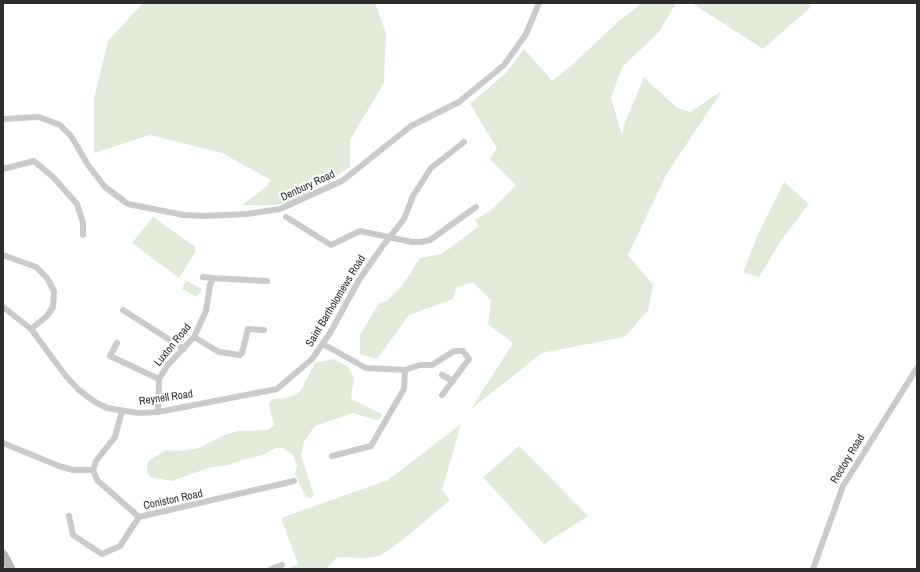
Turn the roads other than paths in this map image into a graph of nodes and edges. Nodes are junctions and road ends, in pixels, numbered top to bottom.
1 (539, 3) edge
2 (3, 119) edge
3 (464, 142) dead end
4 (3, 169) edge
5 (476, 207) dead end
6 (286, 217) dead end
7 (83, 235) dead end
8 (391, 238) junction
9 (3, 255) edge
10 (203, 277) dead end
11 (213, 278) junction
12 (267, 280) dead end
13 (3, 307) edge
14 (123, 310) dead end
15 (31, 329) junction
16 (264, 330) dead end
17 (194, 337) junction
18 (117, 343) dead end
19 (323, 344) junction
20 (184, 349) junction
21 (917, 368) edge
22 (405, 370) junction
23 (442, 375) dead end
24 (159, 379) junction
25 (453, 381) junction
26 (277, 389) joint
27 (442, 395) dead end
28 (122, 411) junction
29 (158, 412) junction
30 (3, 443) edge
31 (332, 456) dead end
32 (93, 470) junction
33 (294, 481) dead end
34 (69, 516) dead end
35 (139, 518) junction
36 (3, 554) edge
37 (282, 565) dead end
38 (11, 569) edge
39 (271, 569) edge
40 (813, 569) edge

1 - 2 street, Denbury Road
3 - 8 street, Saint Bartholomews Road
4 - 7 street
5 - 8 street
6 - 8 street
8 - 19 street, Saint Bartholomews Road
9 - 15 street
10 - 11 street
11 - 12 street
11 - 17 street, Luxton Road
13 - 15 street, Reynell Road
14 - 20 street
15 - 28 street, Reynell Road
16 - 17 street
17 - 20 street, Luxton Road
18 - 24 street
19 - 22 street
19 - 26 street, Saint Bartholomews Road
20 - 24 street, Luxton Road
21 - 40 street, Rectory Road
22 - 25 street
22 - 31 street
23 - 25 street
24 - 29 street, Luxton Road
25 - 27 street
26 - 29 street, Reynell Road
28 - 29 street, Reynell Road
28 - 32 street
30 - 32 street
32 - 35 street, Coniston Road
33 - 35 street, Coniston Road
34 - 35 street
36 - 38 street
37 - 39 street

